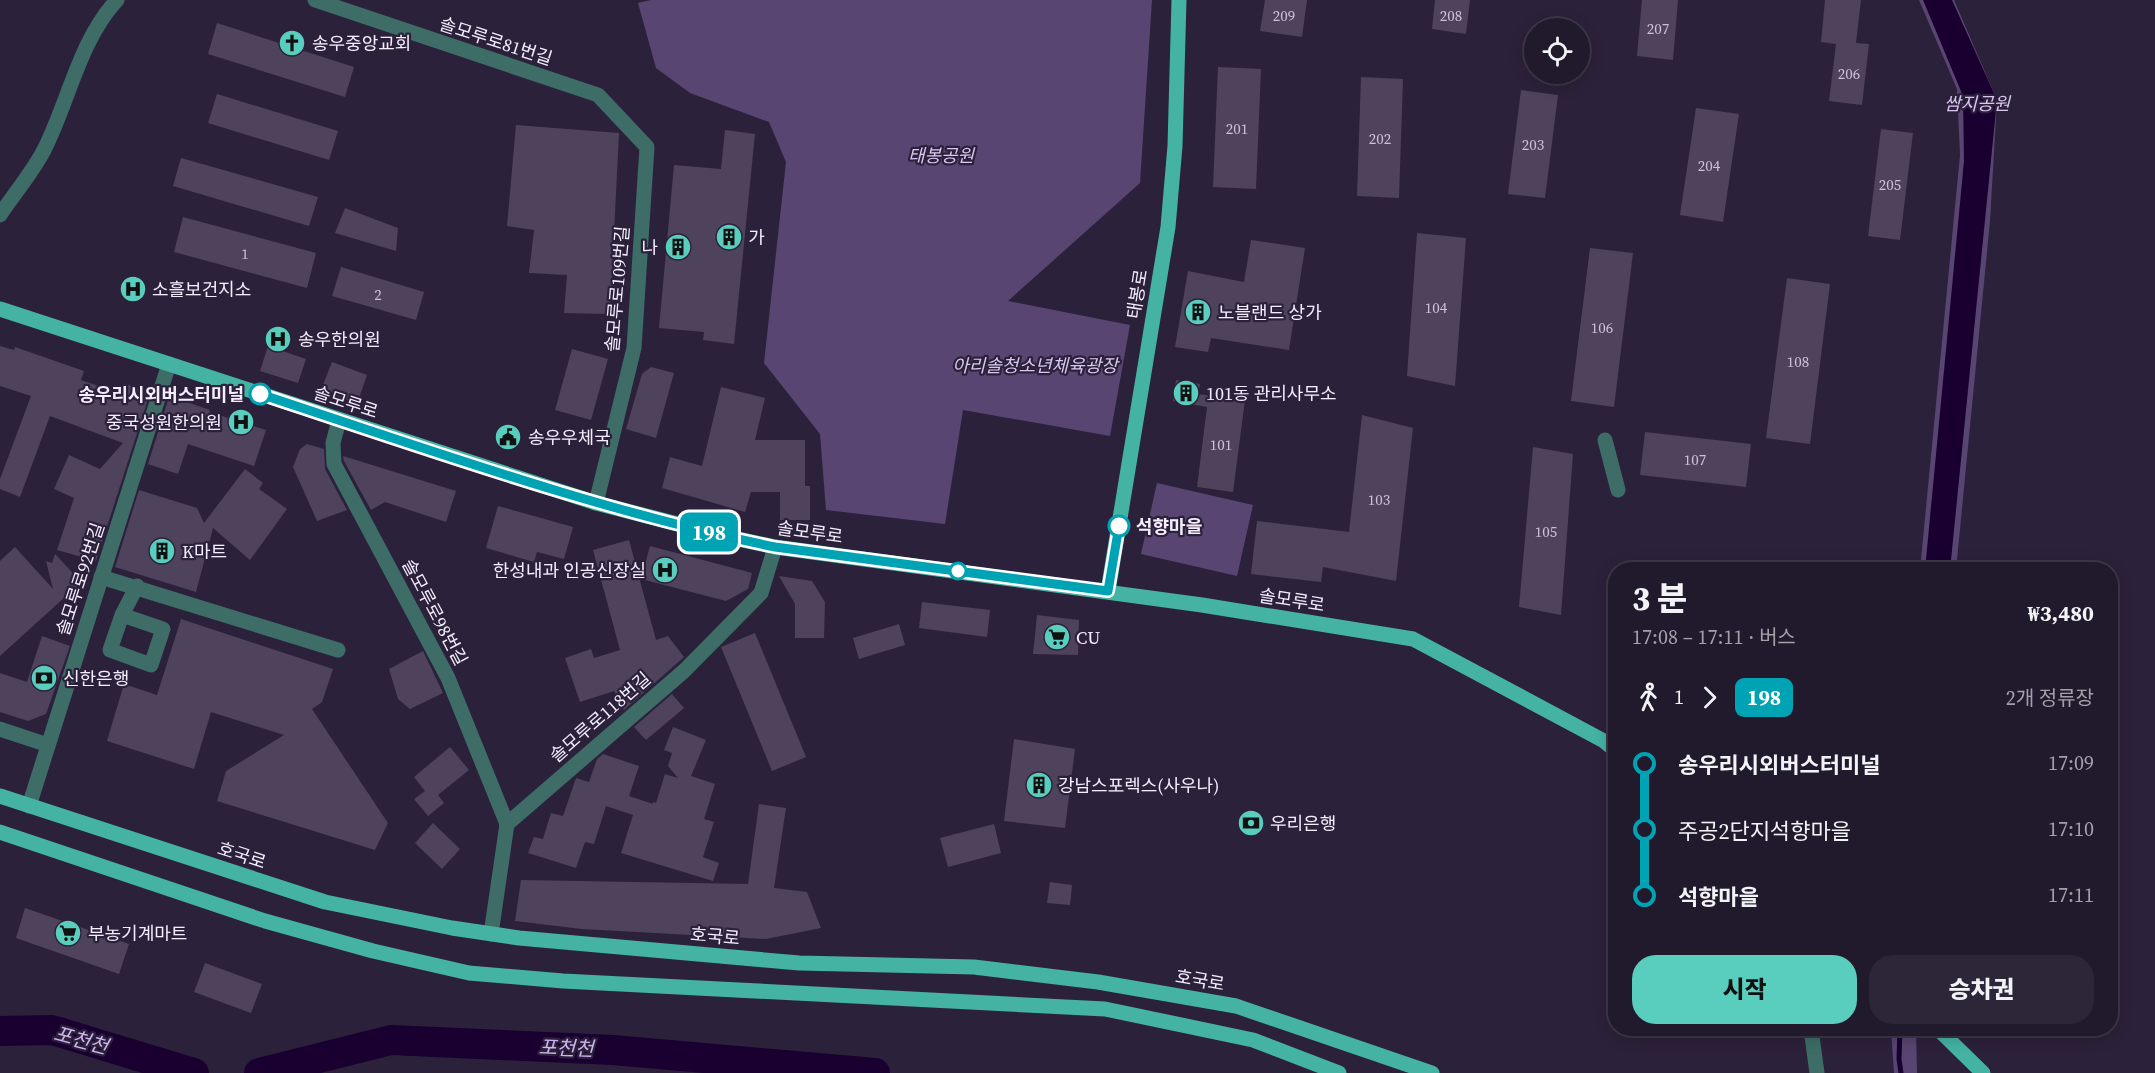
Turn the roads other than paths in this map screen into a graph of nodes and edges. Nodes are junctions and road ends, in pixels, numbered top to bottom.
1 (117, 0) edge
2 (315, 0) edge
3 (1179, 0) edge
4 (647, 147) joint
5 (0, 215) edge
6 (0, 309) edge
7 (169, 364) junction
8 (339, 420) junction
9 (1605, 440) dead end
10 (1618, 490) dead end
11 (596, 503) junction
12 (775, 547) junction
13 (101, 577) junction
14 (137, 586) junction
15 (1108, 591) junction
16 (122, 615) dead end
17 (338, 650) dead end
18 (0, 729) edge
19 (1608, 744) edge
20 (48, 745) junction
21 (0, 796) edge
22 (29, 806) junction
23 (507, 824) junction
24 (0, 832) edge
25 (491, 934) junction
26 (1812, 1036) edge
27 (1945, 1036) edge
28 (1339, 1073) edge
29 (1432, 1073) edge
30 (1817, 1073) edge
31 (1983, 1073) edge

1 - 5 street
2 - 4 street, 솔모루로81번길
3 - 15 main road, 태봉로
4 - 11 street, 솔모루로109번길
6 - 7 main road, 솔모루로
7 - 8 main road, 솔모루로
7 - 13 street, 솔모루로92번길
8 - 11 main road, 솔모루로
8 - 23 street, 솔모루로98번길
9 - 10 street
11 - 12 main road, 솔모루로
12 - 15 main road, 솔모루로
12 - 23 street, 솔모루로118번길
13 - 14 street
13 - 20 street, 솔모루로92번길
14 - 16 street
14 - 17 street
15 - 19 main road, 솔모루로
18 - 20 street
20 - 22 street, 솔모루로92번길
21 - 22 main road, 호국로
22 - 25 main road, 호국로
23 - 25 street
24 - 28 main road
25 - 29 main road, 호국로
26 - 30 street
27 - 31 main road

